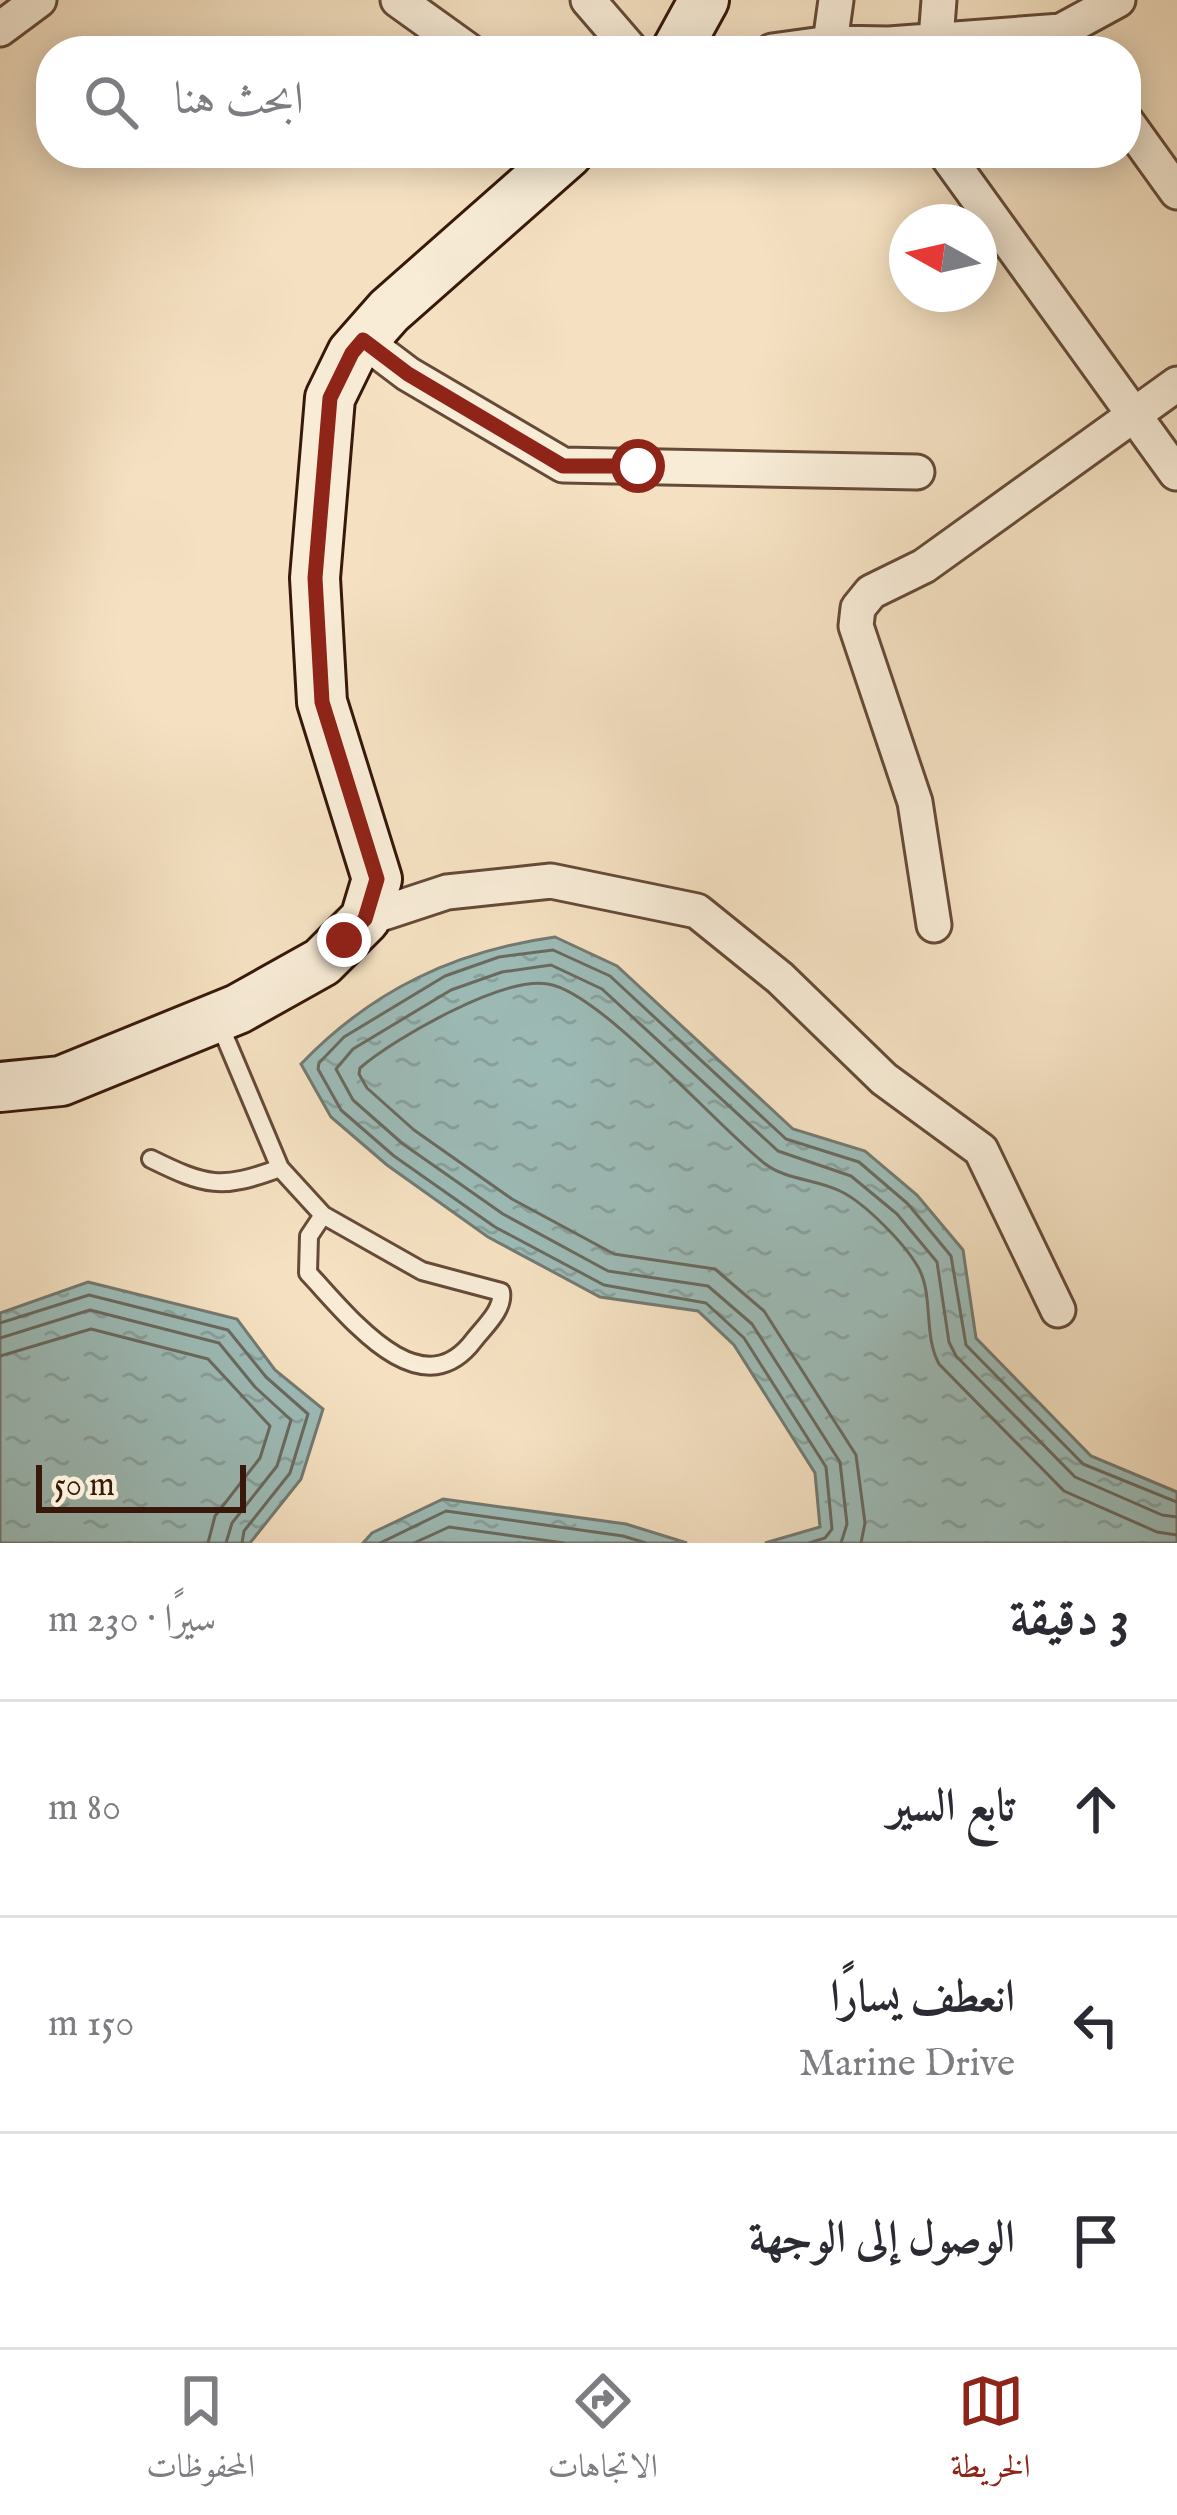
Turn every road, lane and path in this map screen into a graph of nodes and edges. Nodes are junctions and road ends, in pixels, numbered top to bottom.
1 (39, 0) edge
2 (398, 0) edge
3 (588, 0) edge
4 (704, 0) edge
5 (836, 0) edge
6 (940, 0) edge
7 (1118, 0) edge
8 (0, 29) edge
9 (448, 36) edge
10 (619, 36) edge
11 (684, 36) edge
12 (831, 36) edge
13 (936, 36) edge
14 (1074, 36) edge
15 (1141, 142) edge
16 (551, 168) edge
17 (957, 168) edge
18 (1177, 192) edge
19 (363, 340) junction
20 (1177, 384) edge
21 (1135, 416) junction
22 (917, 472) dead end
23 (1176, 473) edge
24 (365, 919) junction
25 (934, 925) dead end
26 (217, 1018) junction
27 (0, 1087) edge
28 (151, 1159) dead end
29 (280, 1168) junction
30 (323, 1215) junction
31 (1058, 1310) dead end

1 - 8 street
2 - 9 street
3 - 10 street
4 - 11 main road
5 - 12 street
6 - 13 street
7 - 14 street
15 - 18 street
16 - 19 main road
17 - 21 street
19 - 22 street
19 - 24 main road
20 - 21 street
21 - 23 street
21 - 25 street
24 - 26 main road
24 - 31 street
26 - 27 main road
26 - 29 lane
28 - 29 lane
29 - 30 lane
30 - 30 lane

